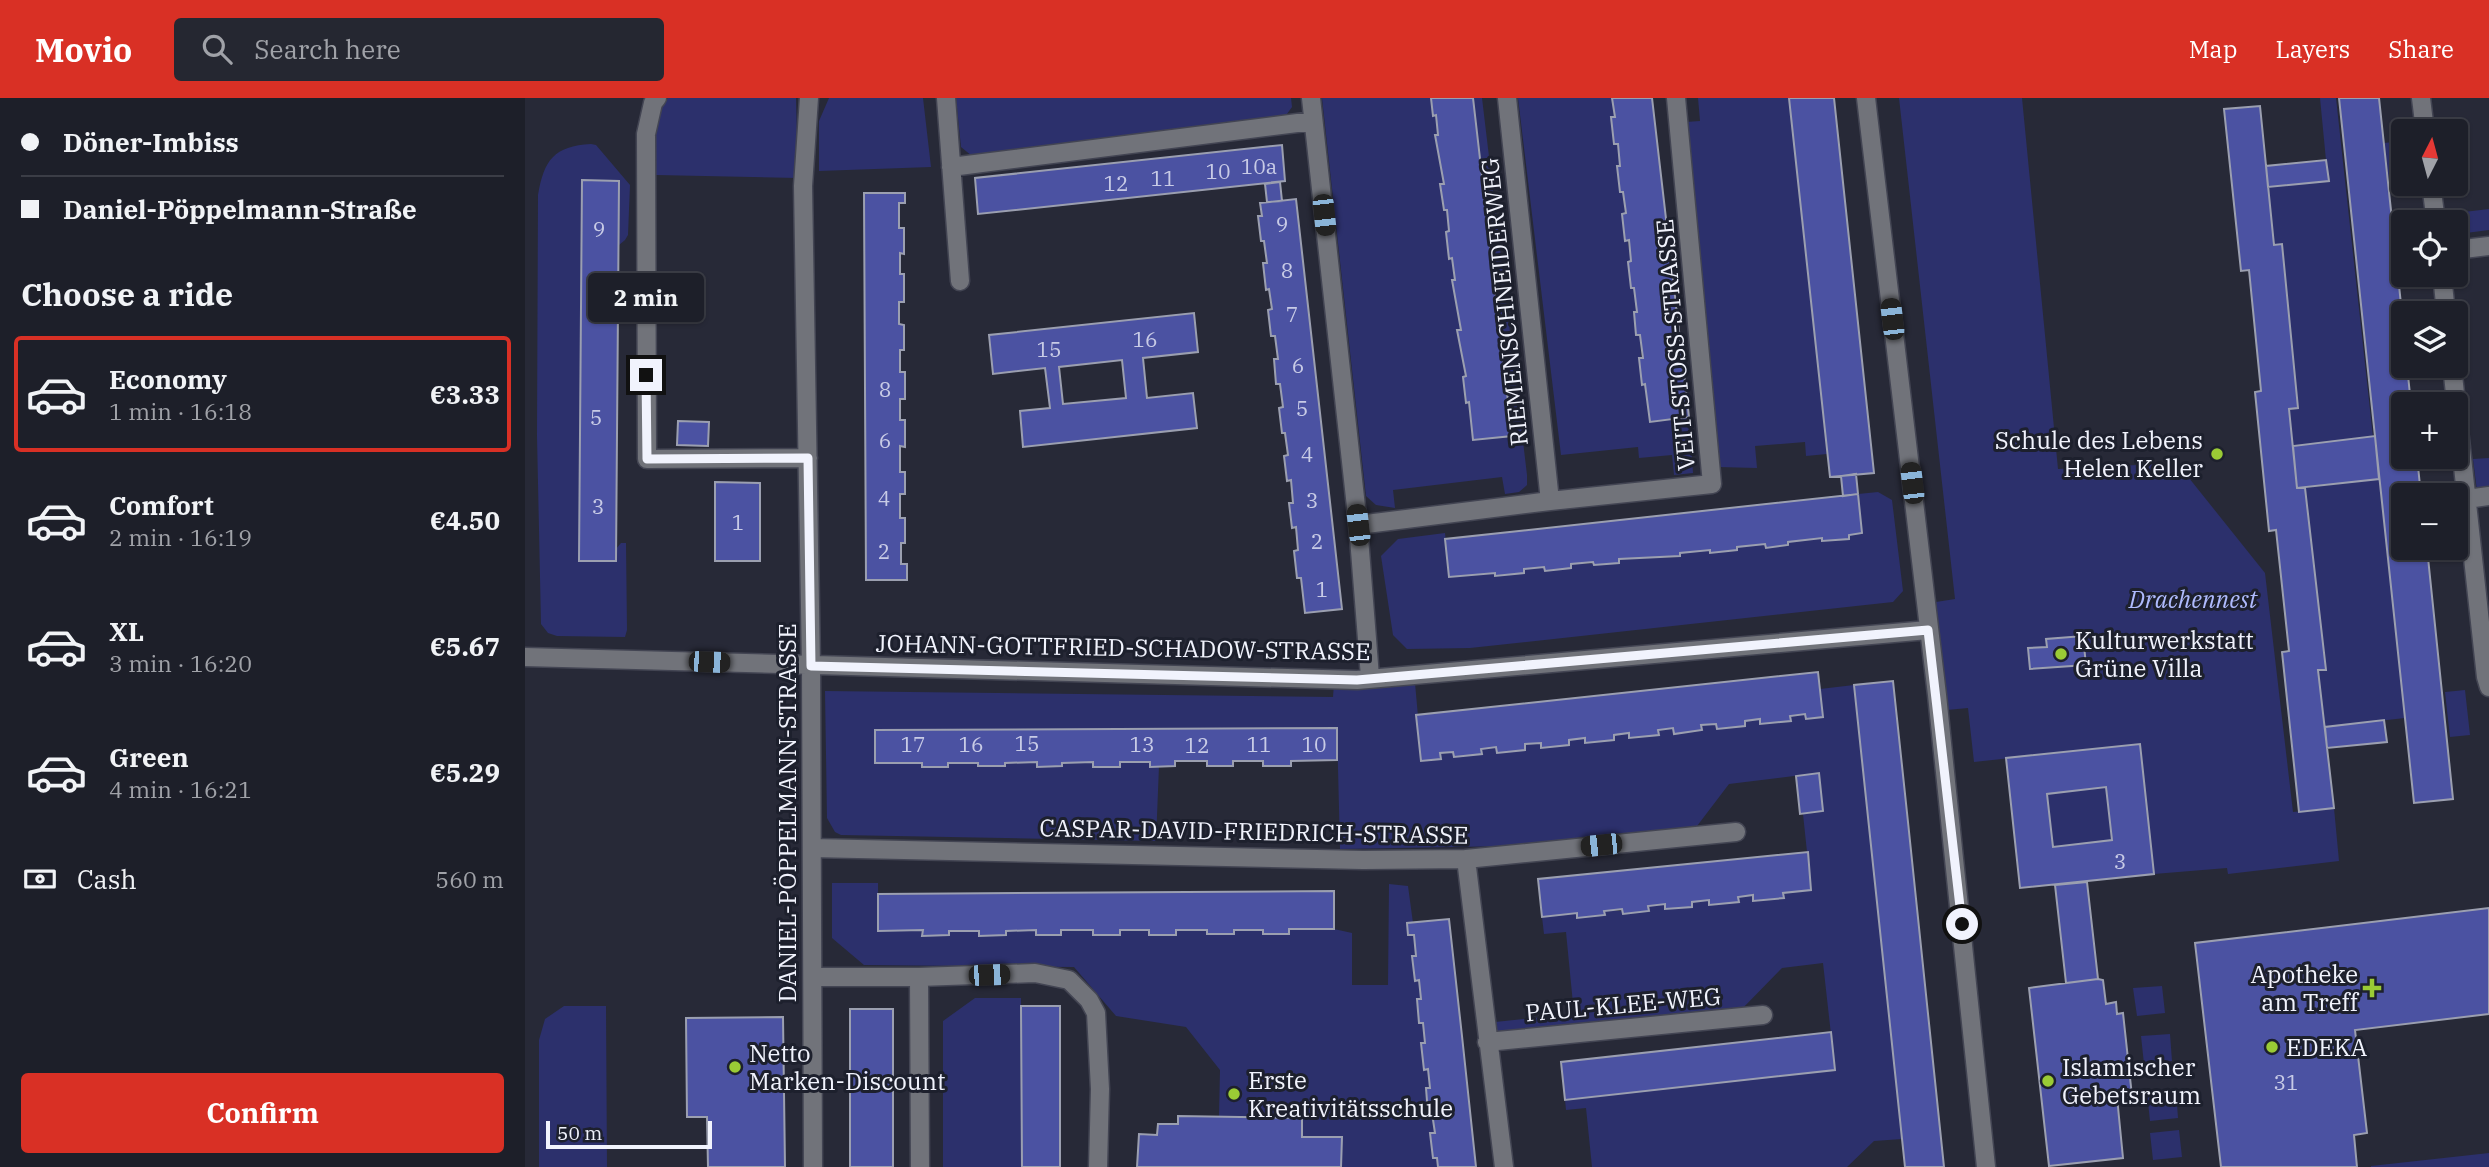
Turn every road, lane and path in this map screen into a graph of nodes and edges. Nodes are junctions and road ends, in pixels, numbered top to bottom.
1 (657, 98) edge
2 (809, 98) edge
3 (946, 98) edge
4 (1311, 98) edge
5 (1507, 98) edge
6 (1676, 98) edge
7 (1866, 98) edge
8 (2421, 98) edge
9 (2424, 119) edge
10 (1313, 121) junction
11 (951, 167) junction
12 (2489, 246) edge
13 (2468, 248) edge
14 (961, 281) dead end
15 (2453, 378) edge
16 (808, 458) junction
17 (2465, 483) edge
18 (2489, 496) edge
19 (2468, 499) edge
20 (1550, 500) junction
21 (2468, 508) edge
22 (1358, 525) junction
23 (1928, 630) junction
24 (525, 657) edge
25 (811, 666) junction
26 (1370, 677) junction
27 (2489, 687) edge
28 (1736, 832) dead end
29 (812, 848) junction
30 (1466, 859) junction
31 (813, 977) junction
32 (919, 977) junction
33 (1763, 1015) dead end
34 (1487, 1042) junction
35 (813, 1167) edge
36 (920, 1167) edge
37 (1098, 1167) edge
38 (1504, 1167) edge
39 (1986, 1167) edge

1 - 16 street
2 - 16 street, DANIEL-PÖPPELMANN-STRASSE
3 - 11 street
4 - 10 street
5 - 20 street, RIEMENSCHNEIDERWEG
6 - 20 street, VEIT-STOSS-STRASSE
7 - 23 street
8 - 9 street
10 - 11 street
10 - 22 street
11 - 14 street
12 - 13 street
15 - 17 street
16 - 25 street, DANIEL-PÖPPELMANN-STRASSE
18 - 19 street
20 - 22 street, VEIT-STOSS-STRASSE
21 - 27 street
22 - 26 street
23 - 26 street, JOHANN-GOTTFRIED-SCHADOW-STRASSE
23 - 39 street
24 - 25 street, JOHANN-GOTTFRIED-SCHADOW-STRASSE
25 - 26 street, JOHANN-GOTTFRIED-SCHADOW-STRASSE
25 - 29 street, DANIEL-PÖPPELMANN-STRASSE
28 - 30 street, CASPAR-DAVID-FRIEDRICH-STRASSE
29 - 30 street, CASPAR-DAVID-FRIEDRICH-STRASSE
29 - 31 street, DANIEL-PÖPPELMANN-STRASSE
30 - 34 street
31 - 32 street
31 - 35 street, DANIEL-PÖPPELMANN-STRASSE
32 - 36 street
32 - 37 street
33 - 34 street, PAUL-KLEE-WEG
34 - 38 street

